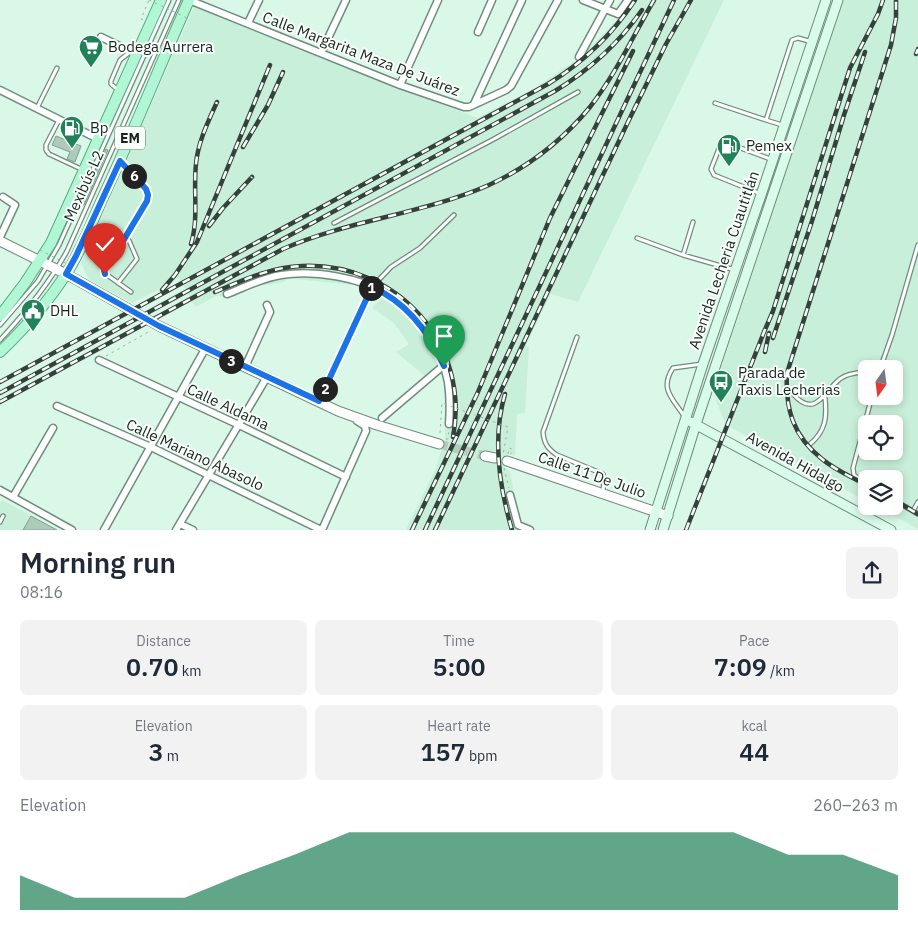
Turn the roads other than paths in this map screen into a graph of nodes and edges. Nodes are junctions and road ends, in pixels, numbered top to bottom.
1 (161, 0) edge
2 (169, 0) edge
3 (179, 0) edge
4 (189, 0) edge
5 (258, 0) edge
6 (346, 0) edge
7 (438, 0) edge
8 (492, 0) edge
9 (522, 0) edge
10 (558, 0) edge
11 (583, 0) edge
12 (610, 0) edge
13 (628, 0) edge
14 (826, 0) edge
15 (838, 0) edge
16 (606, 9) junction
17 (248, 23) junction
18 (478, 32) dead end
19 (101, 37) dead end
20 (812, 42) junction
21 (133, 53) junction
22 (321, 53) junction
23 (579, 57) dead end
24 (57, 68) dead end
25 (799, 82) junction
26 (400, 84) junction
27 (810, 86) junction
28 (0, 90) edge
29 (578, 92) dead end
30 (715, 103) dead end
31 (472, 106) junction
32 (37, 109) junction
33 (59, 120) junction
34 (766, 120) junction
35 (784, 126) junction
36 (98, 139) junction
37 (773, 160) junction
38 (120, 161) junction
39 (84, 170) junction
40 (762, 194) junction
41 (3, 197) dead end
42 (454, 215) dead end
43 (693, 222) dead end
44 (334, 223) dead end
45 (126, 236) junction
46 (637, 238) dead end
47 (0, 239) edge
48 (918, 245) edge
49 (683, 255) junction
50 (54, 264) junction
51 (735, 270) junction
52 (118, 283) junction
53 (372, 287) junction
54 (131, 292) dead end
55 (227, 294) dead end
56 (267, 306) dead end
57 (1, 314) edge
58 (0, 325) edge
59 (577, 337) dead end
60 (0, 340) edge
61 (205, 349) junction
62 (0, 352) edge
63 (98, 360) road end
64 (883, 360) edge
65 (703, 364) junction
66 (444, 366) junction
67 (245, 367) junction
68 (858, 373) edge
69 (267, 377) junction
70 (794, 395) dead end
71 (825, 396) junction
72 (179, 397) junction
73 (319, 401) junction
74 (870, 405) edge
75 (56, 406) dead end
76 (346, 414) junction
77 (382, 418) dead end
78 (686, 419) junction
79 (449, 424) dead end
80 (696, 424) junction
81 (239, 425) junction
82 (53, 428) dead end
83 (439, 444) tunnel mouth
84 (809, 445) dead end
85 (151, 447) junction
86 (485, 456) tunnel mouth
87 (209, 475) junction
88 (346, 477) junction
89 (858, 478) edge
90 (0, 490) edge
91 (603, 493) junction
92 (510, 495) dead end
93 (13, 497) junction
94 (918, 502) edge
95 (903, 505) edge
96 (913, 511) junction
97 (656, 512) junction
98 (918, 514) edge
99 (3, 516) dead end
100 (668, 516) junction
101 (0, 522) edge
102 (178, 527) edge
103 (72, 530) edge
104 (104, 530) edge
105 (193, 530) edge
106 (322, 530) edge
107 (530, 530) edge
108 (650, 530) edge
109 (663, 530) edge
110 (891, 530) edge

1 - 21 main road, EM
2 - 50 lane, Mexibús L2
3 - 50 lane, Mexibús L2
4 - 17 street, Calle Margarita Maza De Juárez
4 - 38 main road, EM
5 - 17 street
6 - 22 street
7 - 26 street
8 - 18 street
9 - 31 street
10 - 31 street
11 - 16 street
12 - 16 street
13 - 16 street
14 - 20 main road, Avenida Lecheria Cuautitlán
15 - 27 main road, Avenida Lecheria Cuautitlán
16 - 23 street
17 - 22 street, Calle Margarita Maza De Juárez
19 - 21 street
20 - 25 main road, Avenida Lecheria Cuautitlán
20 - 34 lane
21 - 36 main road, EM
22 - 26 street, Calle Margarita Maza De Juárez
24 - 32 lane
25 - 27 main road
25 - 35 main road, Avenida Lecheria Cuautitlán
26 - 31 street, Calle Margarita Maza De Juárez
27 - 80 main road, Avenida Lecheria Cuautitlán
28 - 32 street
29 - 44 lane
30 - 34 lane
32 - 33 street
33 - 36 street
33 - 39 lane
34 - 35 lane
35 - 37 main road, Avenida Lecheria Cuautitlán
36 - 39 main road, EM
37 - 40 main road, Avenida Lecheria Cuautitlán
37 - 40 lane
38 - 45 lane
38 - 50 main road, EM
39 - 50 main road, EM
40 - 51 main road, Avenida Lecheria Cuautitlán
41 - 47 street
42 - 53 lane
43 - 49 lane
45 - 52 lane
45 - 52 lane
46 - 49 lane
47 - 50 street
48 - 64 lane
49 - 51 lane
50 - 57 main road, EM
50 - 58 lane, Mexibús L2
50 - 60 lane, Mexibús L2
50 - 61 street
50 - 62 main road, EM
51 - 65 main road, Avenida Lecheria Cuautitlán
52 - 54 lane
53 - 55 street
53 - 66 street
53 - 73 street
56 - 67 street
59 - 91 lane
61 - 67 street
61 - 72 street
63 - 72 street, Calle Aldama
65 - 78 main road, Avenida Lecheria Cuautitlán
65 - 78 lane
66 - 77 street
66 - 79 street
67 - 69 street
68 - 71 lane
69 - 73 street
69 - 81 street
70 - 71 lane
71 - 84 lane
72 - 81 street, Calle Aldama
72 - 85 street
73 - 76 street
74 - 89 lane
75 - 85 street, Calle Mariano Abasolo
76 - 83 street
76 - 88 street
78 - 80 main road, Avenida Hidalgo
78 - 97 main road, Avenida Lecheria Cuautitlán
80 - 100 main road, Avenida Lecheria Cuautitlán
80 - 110 main road, Avenida Hidalgo
81 - 87 street
81 - 88 street, Calle Aldama
82 - 93 street
85 - 87 street, Calle Mariano Abasolo
85 - 104 street
86 - 91 street, Calle 11 De Julio
87 - 102 street
87 - 106 street, Calle Mariano Abasolo
88 - 106 street
90 - 93 street
91 - 97 street, Calle 11 De Julio
92 - 107 street
93 - 103 street
94 - 96 lane
95 - 96 lane
96 - 98 lane
97 - 100 street, Calle 11 De Julio
97 - 108 main road, Avenida Lecheria Cuautitlán
99 - 101 lane
100 - 109 main road, Avenida Lecheria Cuautitlán
102 - 105 street

